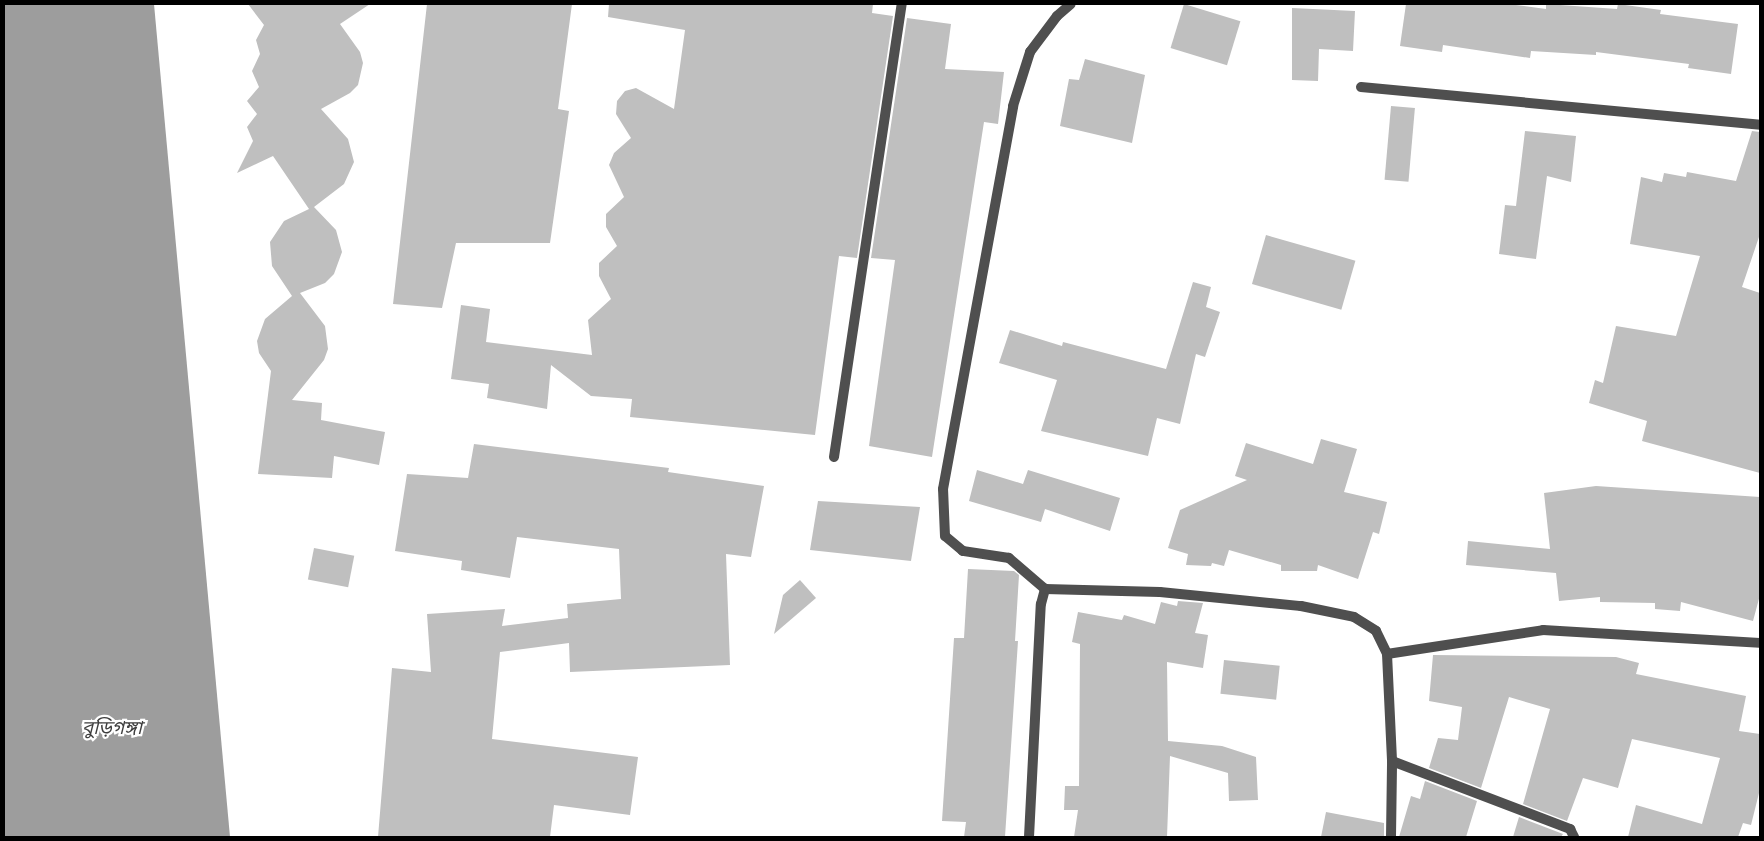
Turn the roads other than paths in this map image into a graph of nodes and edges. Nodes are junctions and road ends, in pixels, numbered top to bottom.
1 (902, 4) edge
2 (1071, 4) edge
3 (1362, 88) dead end
4 (1760, 125) edge
5 (834, 457) dead end
6 (1045, 589) junction
7 (1760, 643) edge
8 (1387, 654) junction
9 (1392, 761) junction
10 (1029, 837) edge
11 (1391, 837) edge
12 (1574, 837) edge

1 - 5 street
2 - 6 street
3 - 4 street
6 - 8 street
6 - 10 street
7 - 8 street
8 - 9 street
9 - 11 street
9 - 12 street

